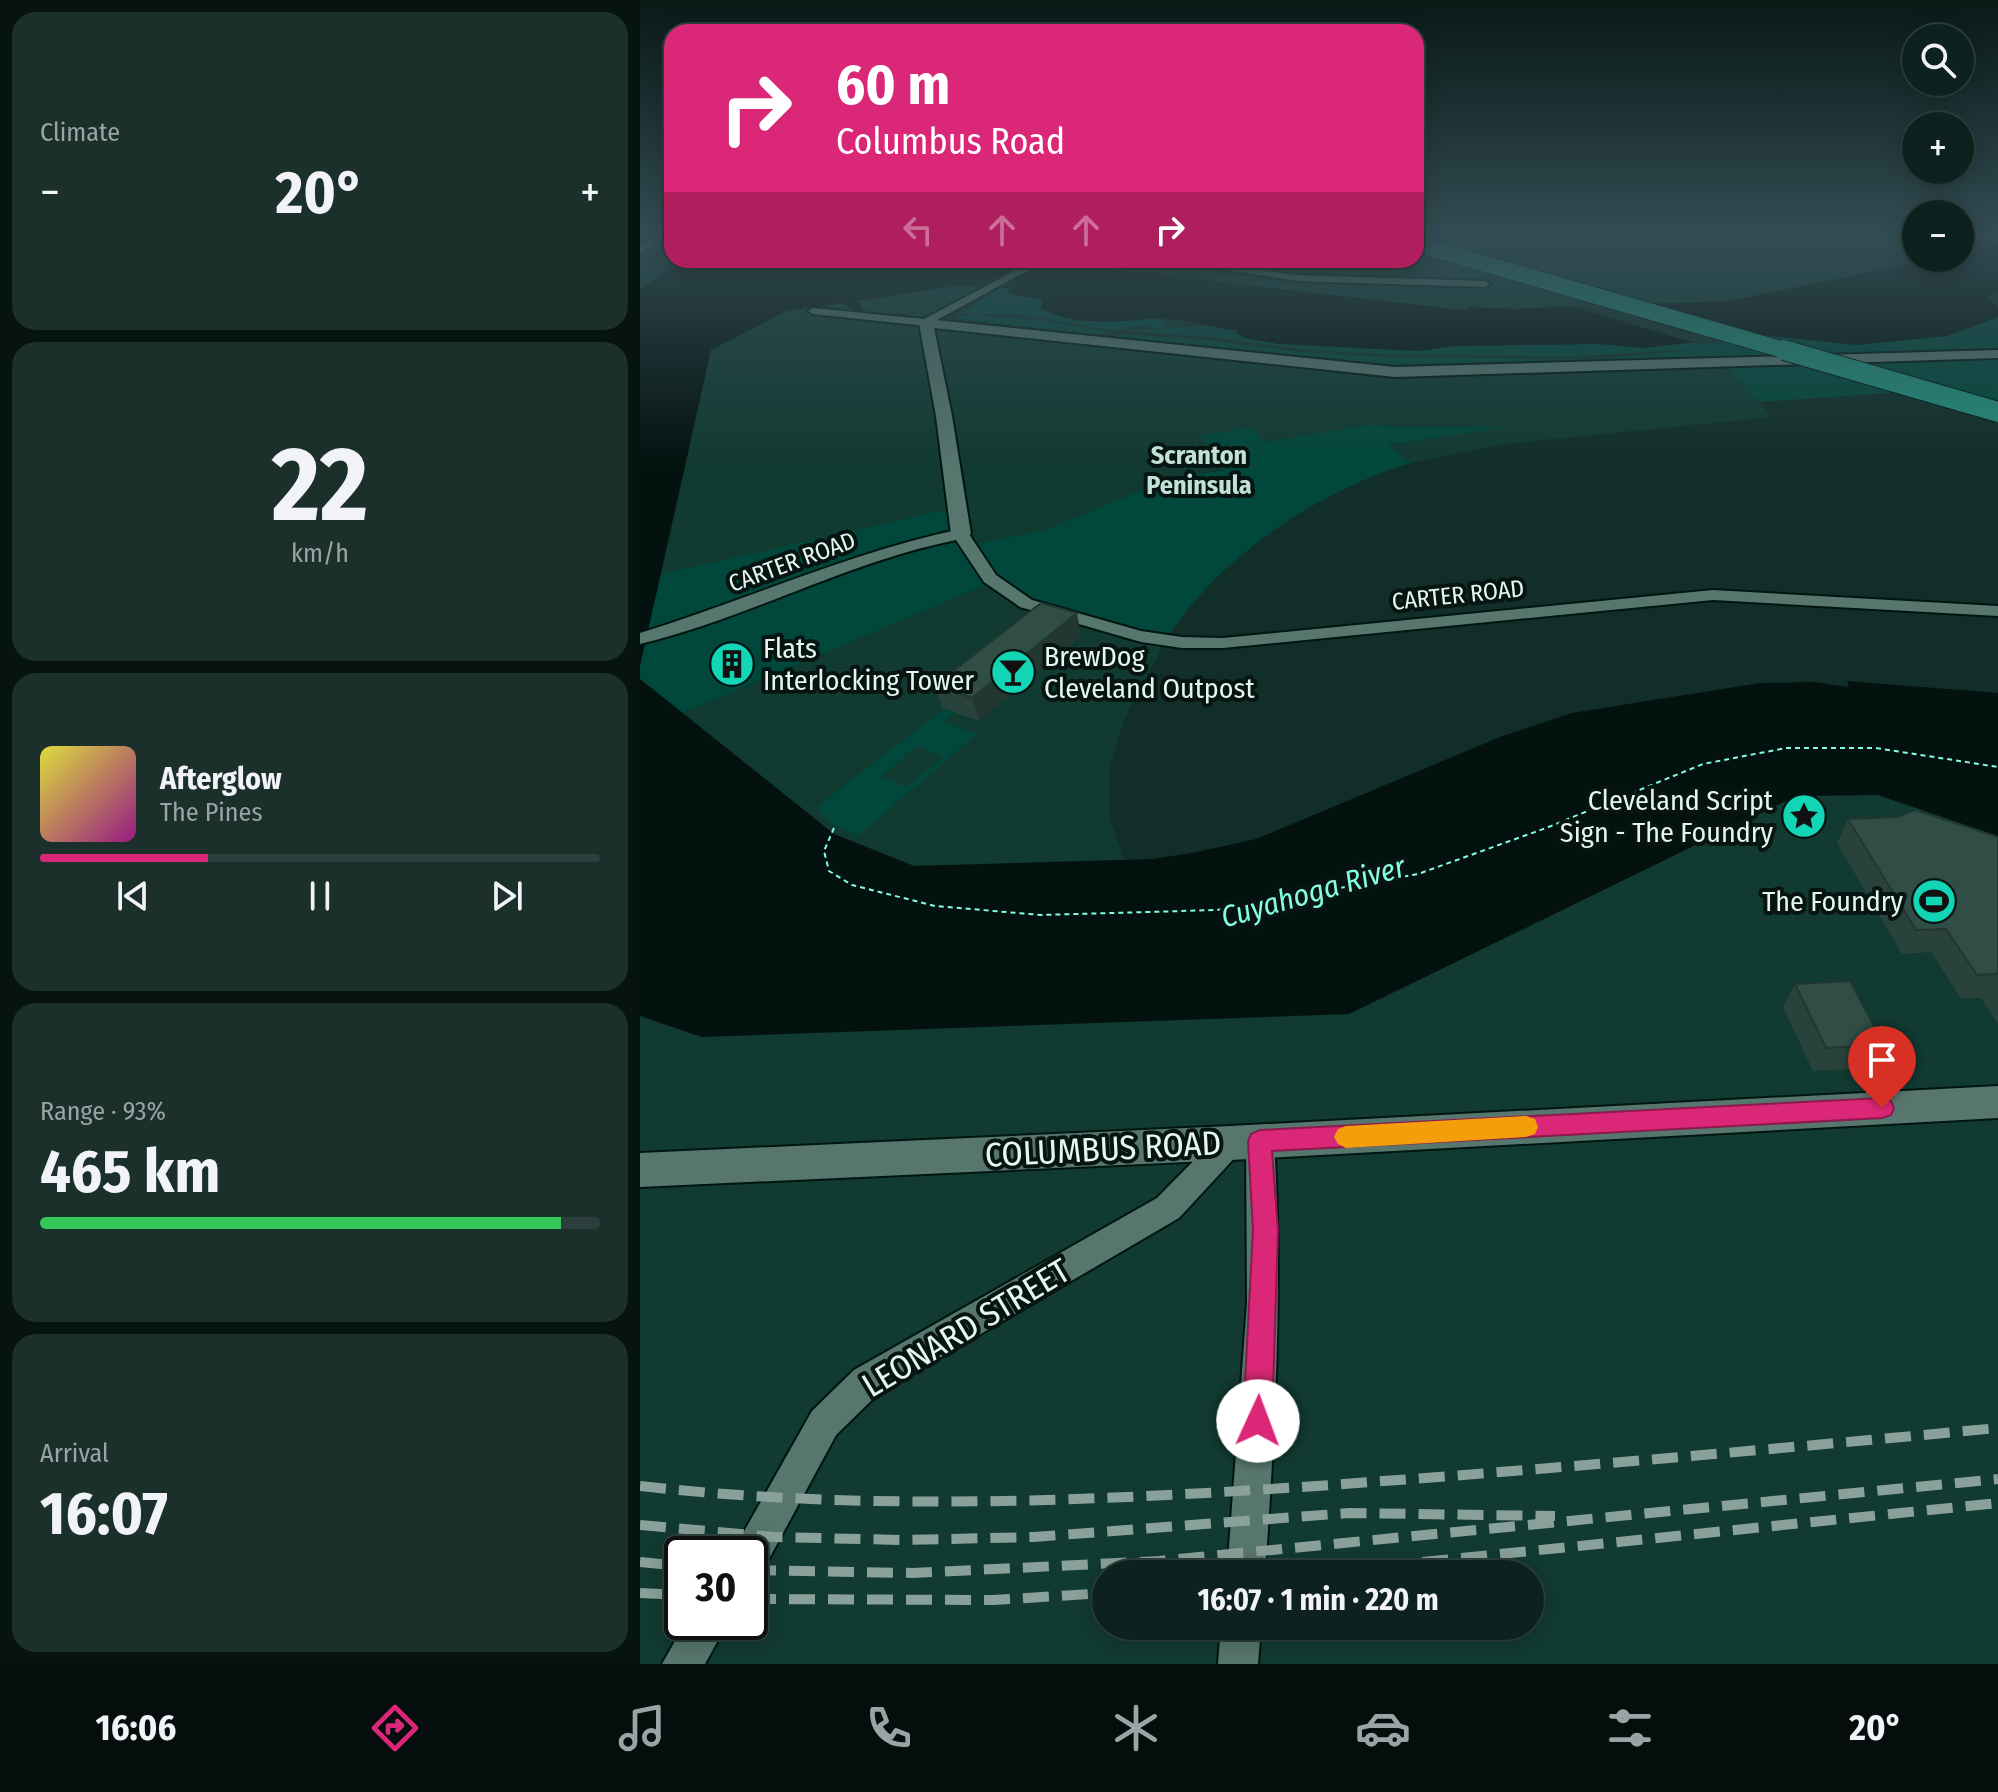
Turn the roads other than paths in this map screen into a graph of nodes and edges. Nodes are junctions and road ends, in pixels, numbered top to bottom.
1 (813, 311) dead end
2 (949, 311) edge
3 (1647, 311) edge
4 (926, 323) junction
5 (1998, 354) edge
6 (1998, 412) edge
7 (961, 534) junction
8 (1998, 611) edge
9 (640, 639) edge
10 (1998, 1102) edge
11 (1245, 1142) junction
12 (640, 1170) edge
13 (762, 1536) edge
14 (1247, 1560) edge
15 (697, 1640) edge
16 (1240, 1640) edge
17 (682, 1664) edge
18 (1238, 1664) edge

1 - 4 street
2 - 4 street
3 - 6 main road, bridge
4 - 5 street
4 - 7 street, CARTER ROAD
7 - 8 street, CARTER ROAD
7 - 9 street, CARTER ROAD
10 - 11 street, COLUMBUS ROAD
11 - 12 street, COLUMBUS ROAD
11 - 13 street, LEONARD STREET
11 - 14 street
15 - 17 street
16 - 18 street

